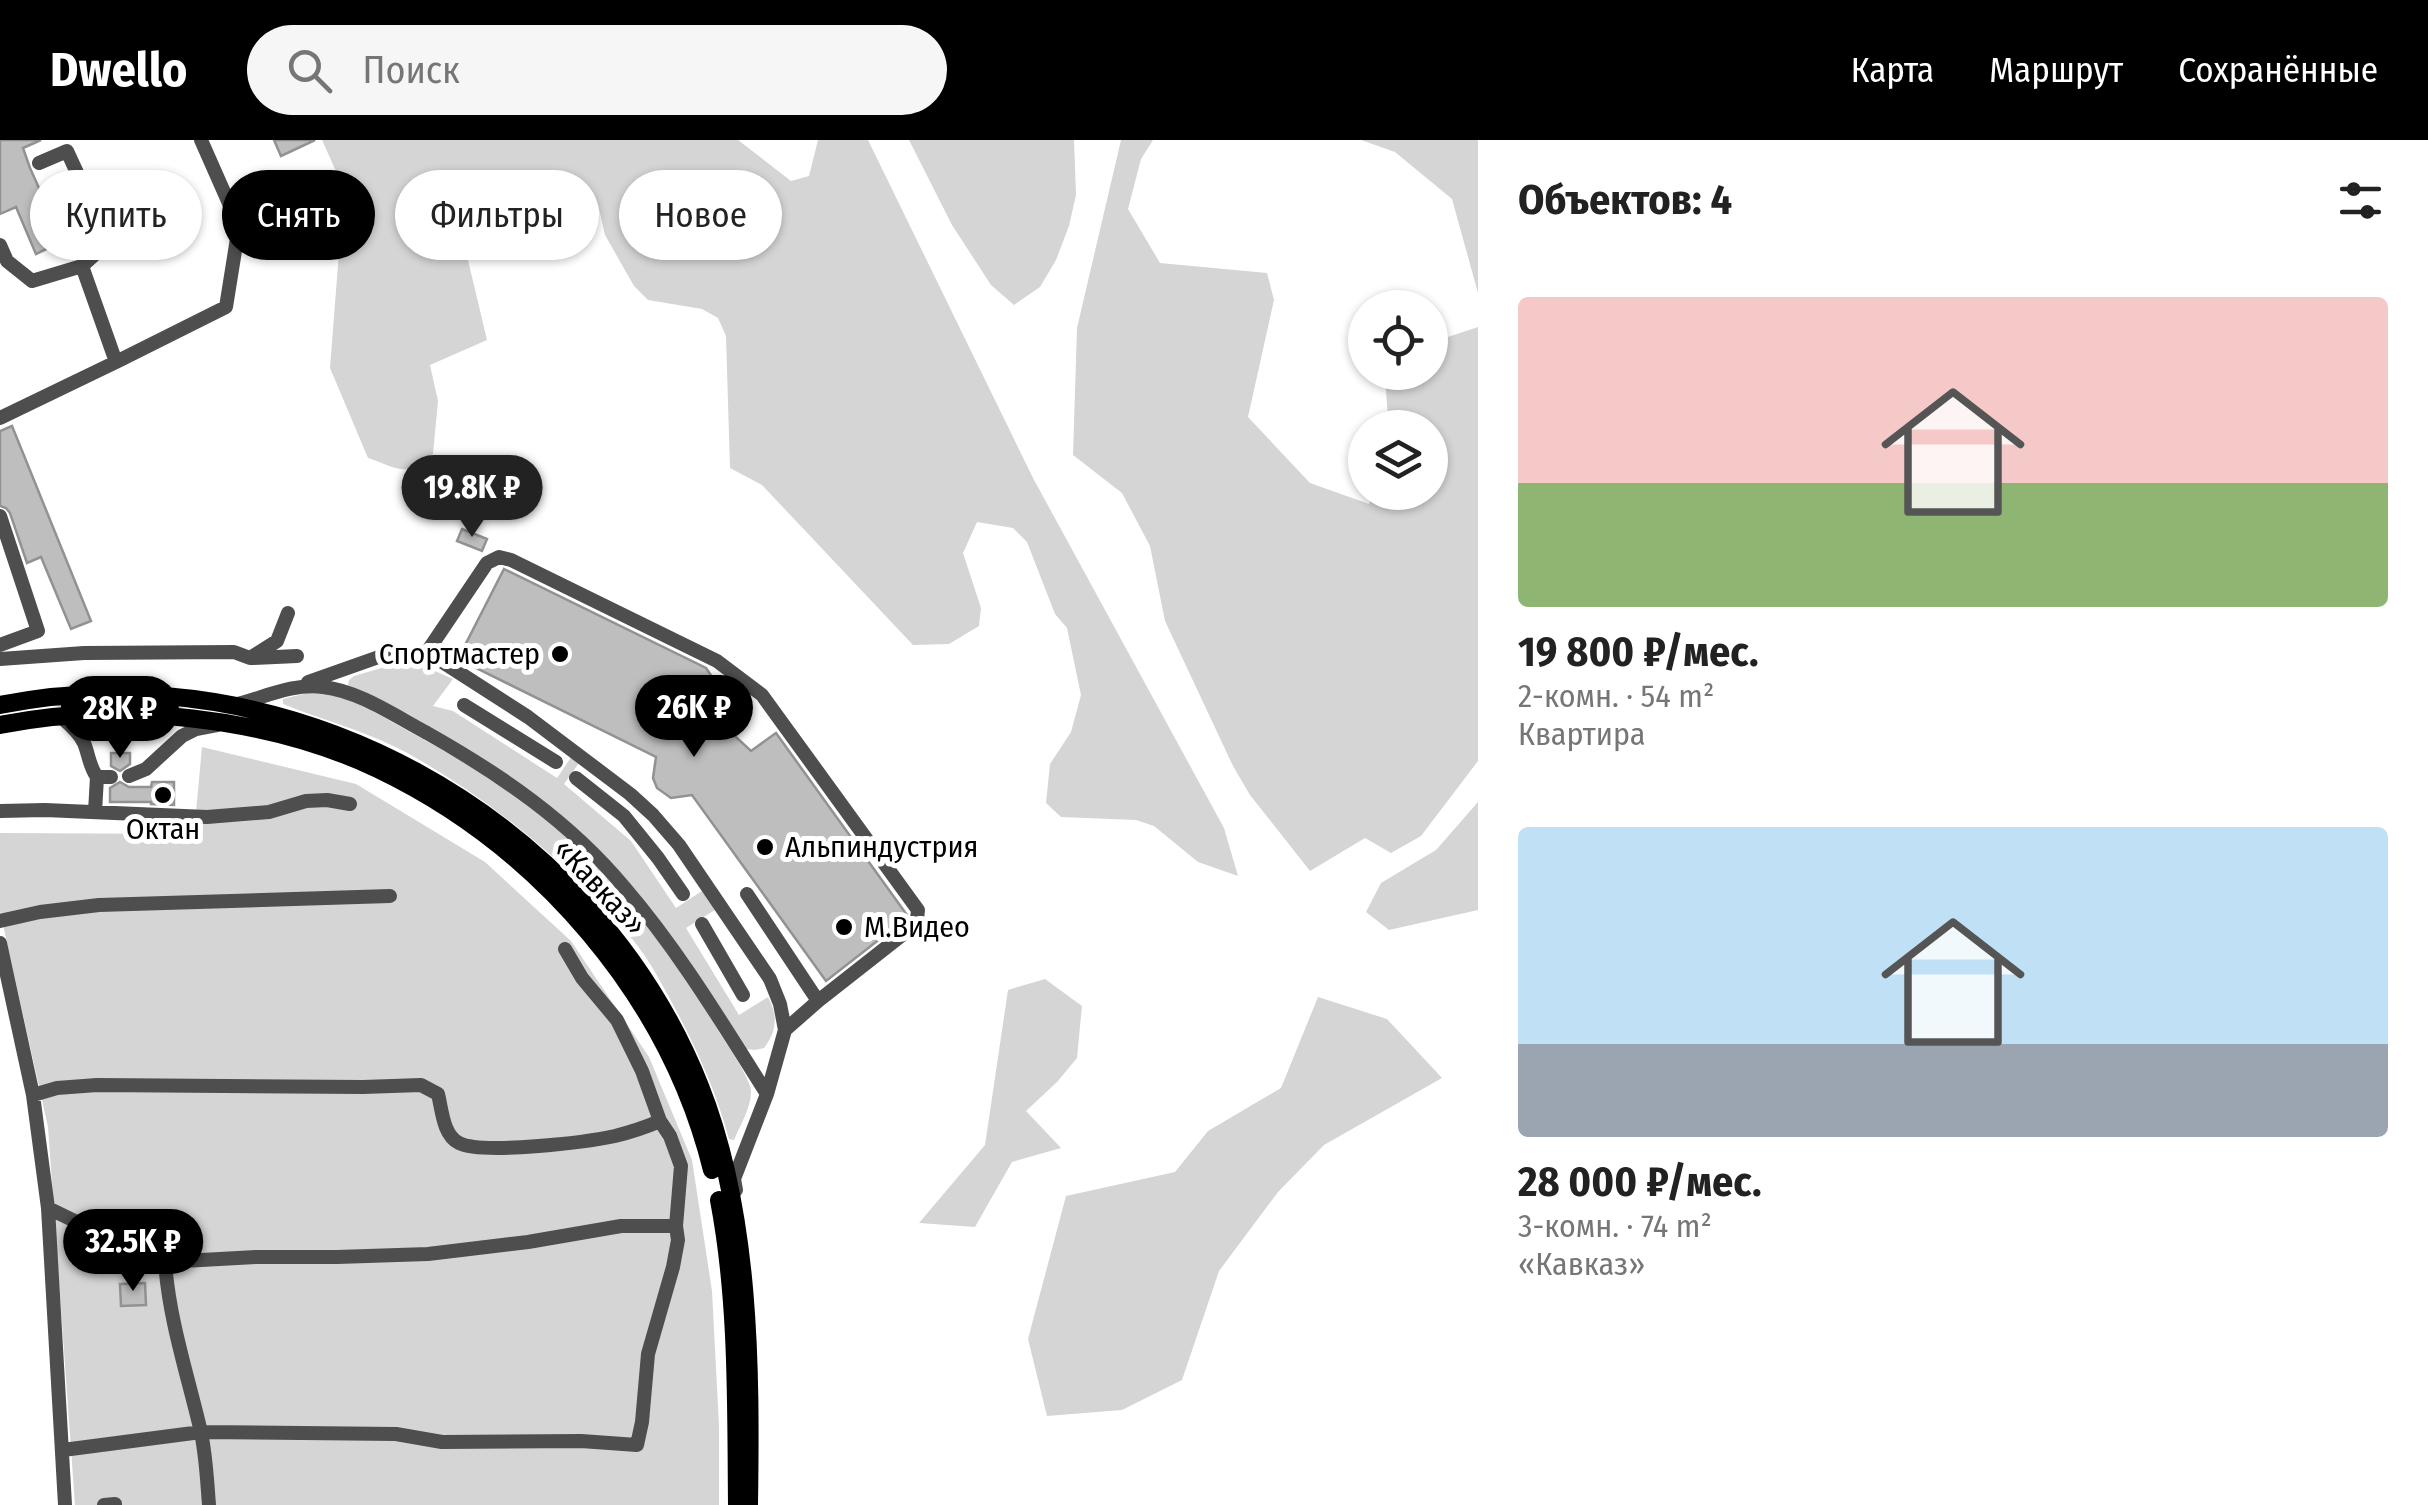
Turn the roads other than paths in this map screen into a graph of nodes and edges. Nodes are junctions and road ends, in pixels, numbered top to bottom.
1 (201, 140) edge
2 (39, 164) dead end
3 (0, 245) edge
4 (82, 266) junction
5 (116, 362) junction
6 (0, 418) edge
7 (0, 516) edge
8 (288, 614) dead end
9 (0, 644) edge
10 (427, 652) junction
11 (297, 656) dead end
12 (250, 658) junction
13 (0, 659) edge
14 (290, 688) junction
15 (0, 694) edge
16 (185, 696) junction
17 (0, 705) edge
18 (234, 705) junction
19 (464, 705) dead end
20 (0, 714) edge
21 (60, 716) junction
22 (528, 717) junction
23 (221, 724) junction
24 (0, 725) edge
25 (516, 736) junction
26 (556, 762) dead end
27 (130, 776) dead end
28 (576, 778) dead end
29 (350, 804) dead end
30 (0, 811) edge
31 (95, 812) junction
32 (679, 845) junction
33 (658, 858) junction
34 (684, 894) dead end
35 (747, 894) dead end
36 (390, 896) dead end
37 (0, 921) edge
38 (702, 924) dead end
39 (0, 943) edge
40 (746, 943) junction
41 (565, 949) dead end
42 (721, 958) junction
43 (743, 995) dead end
44 (818, 1001) junction
45 (786, 1030) junction
46 (767, 1094) junction
47 (33, 1095) junction
48 (660, 1121) junction
49 (48, 1208) junction
50 (676, 1226) junction
51 (165, 1262) junction
52 (749, 1339) junction
53 (201, 1432) junction
54 (63, 1450) junction
55 (65, 1505) edge
56 (209, 1505) edge
57 (736, 1505) edge
58 (749, 1505) edge

1 - 5 street
2 - 4 street
3 - 4 street
4 - 5 street
5 - 6 street
7 - 9 street
8 - 12 street
10 - 14 street
10 - 22 street
10 - 44 street
11 - 12 street
12 - 13 street
14 - 18 street
14 - 46 street
15 - 16 main road
16 - 17 main road, «Кавказ»
16 - 18 main road, «Кавказ»
16 - 20 street
18 - 52 main road, «Кавказ»
19 - 25 street
21 - 23 main road, «Кавказ»
21 - 24 main road, «Кавказ»
21 - 31 street
22 - 25 street
22 - 32 street
23 - 27 street
23 - 57 main road, «Кавказ»
25 - 26 street
28 - 33 street
29 - 31 street
30 - 31 street
32 - 33 street
32 - 40 street
33 - 34 street
35 - 44 street
36 - 37 street
38 - 42 street
39 - 47 street
40 - 42 street
40 - 45 street
41 - 48 street
42 - 43 street
44 - 45 street
45 - 46 street
46 - 52 street
47 - 48 street
47 - 49 street
48 - 50 street
49 - 51 street
49 - 54 street
50 - 51 street
50 - 53 street
51 - 53 street
52 - 58 main road, «Кавказ»
53 - 54 street
53 - 56 street
54 - 55 street

